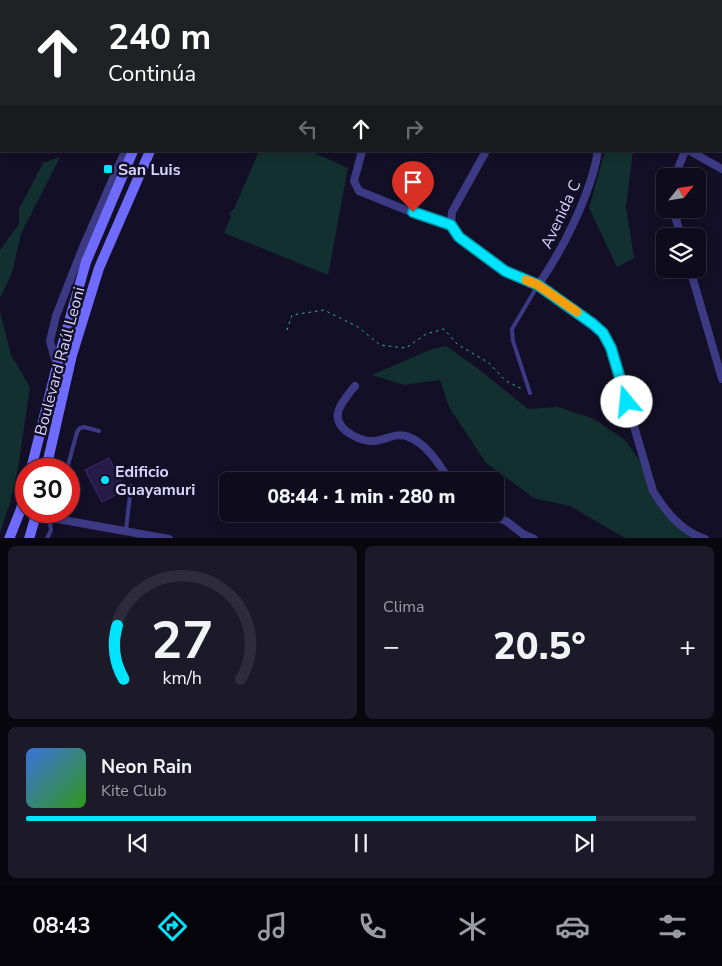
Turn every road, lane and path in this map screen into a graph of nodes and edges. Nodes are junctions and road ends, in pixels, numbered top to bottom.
1 (125, 152) edge
2 (133, 152) edge
3 (150, 152) edge
4 (362, 152) edge
5 (485, 152) edge
6 (598, 152) edge
7 (685, 152) edge
8 (692, 152) edge
9 (678, 168) edge
10 (722, 169) edge
11 (451, 225) junction
12 (693, 278) edge
13 (538, 285) junction
14 (286, 330) dead end
15 (57, 367) junction
16 (722, 379) edge
17 (355, 386) dead end
18 (530, 393) joint
19 (99, 431) dead end
20 (34, 458) edge
21 (49, 458) edge
22 (70, 458) edge
23 (444, 472) edge
24 (131, 486) dead end
25 (504, 520) edge
26 (80, 522) edge
27 (21, 523) edge
28 (30, 523) edge
29 (49, 523) edge
30 (126, 530) junction
31 (10, 538) edge
32 (29, 538) edge
33 (47, 538) edge
34 (169, 538) edge
35 (534, 538) edge
36 (705, 538) edge

1 - 15 street
2 - 15 main road, Boulevard Raúl Leoni
3 - 21 main road, Boulevard Raúl Leoni
4 - 11 street
5 - 11 street
6 - 13 street, Avenida C
7 - 9 street
8 - 10 street
11 - 13 street
12 - 16 street
13 - 18 lane
13 - 36 street
14 - 18 path
15 - 20 main road, Boulevard Raúl Leoni
17 - 23 street
19 - 22 lane
24 - 30 lane
25 - 35 street
26 - 30 street
27 - 31 main road
28 - 32 main road
29 - 33 lane
30 - 34 street

